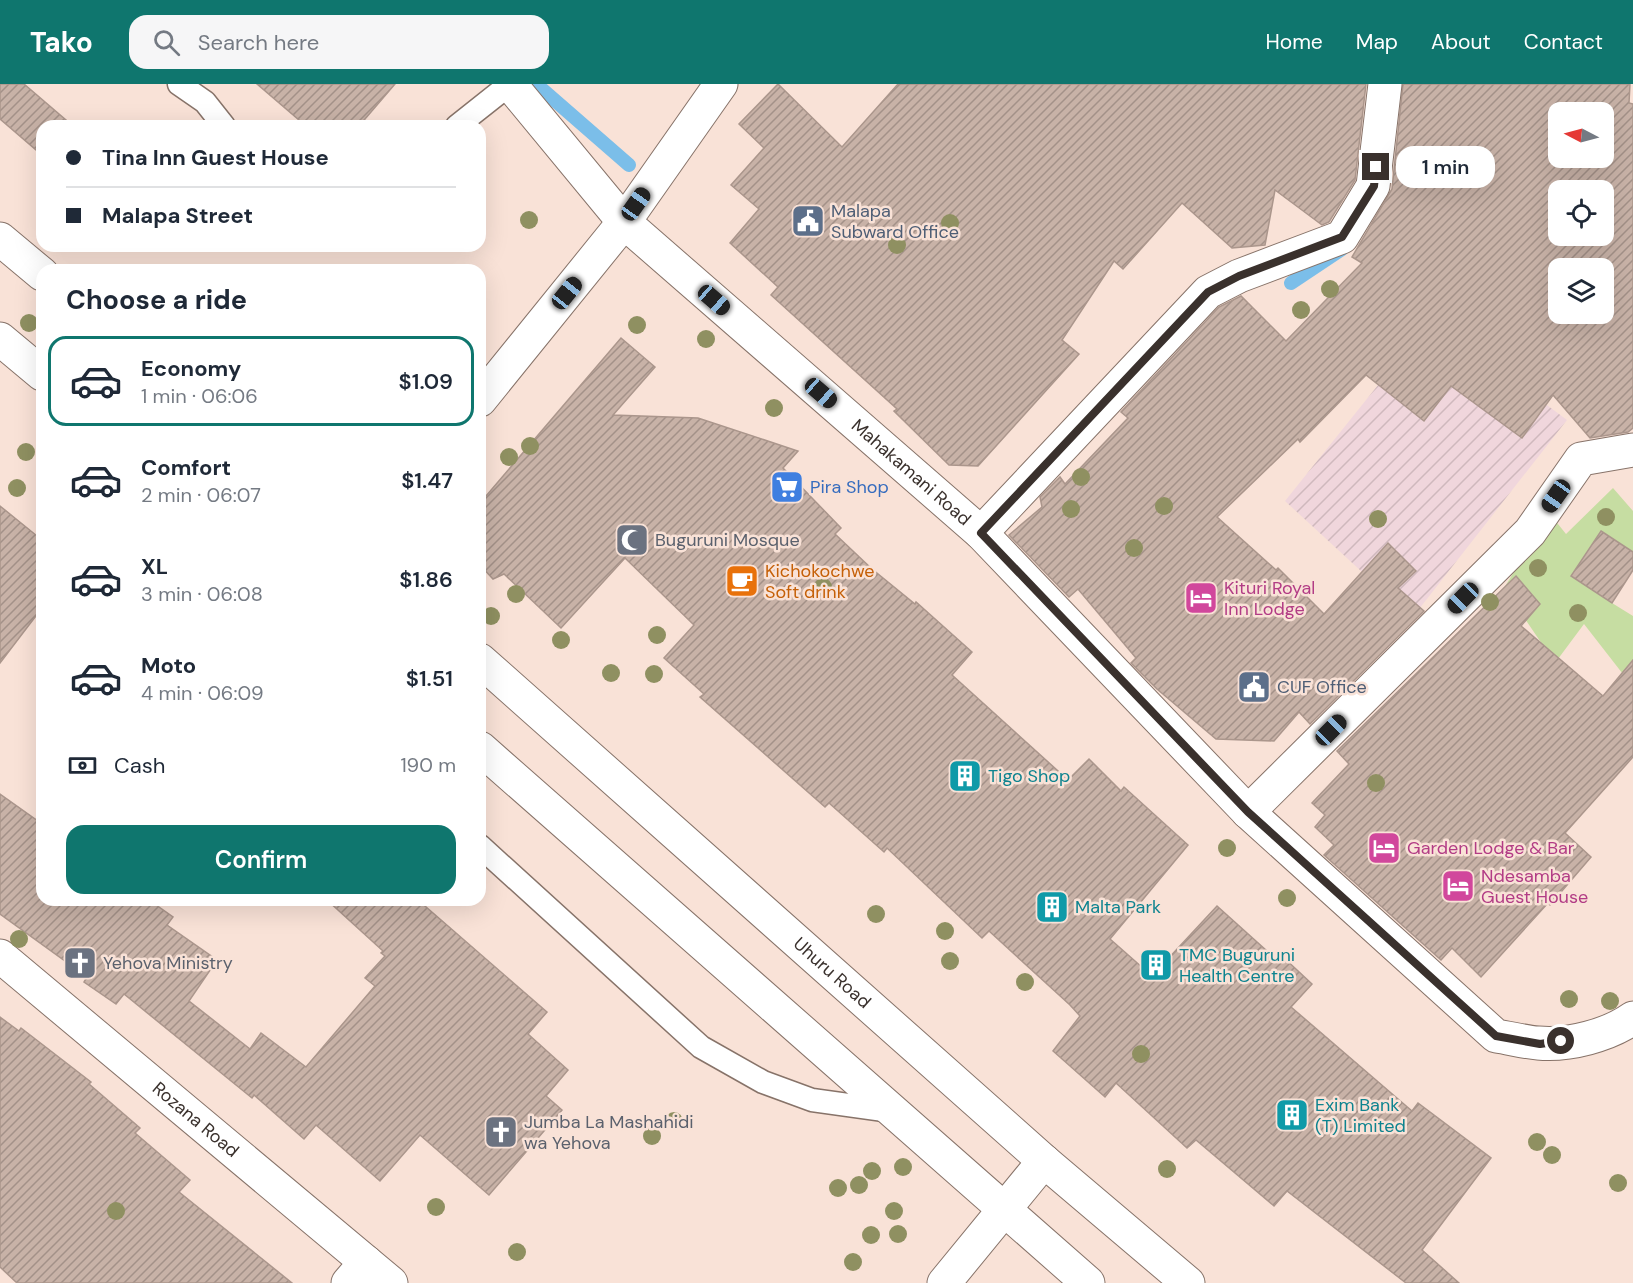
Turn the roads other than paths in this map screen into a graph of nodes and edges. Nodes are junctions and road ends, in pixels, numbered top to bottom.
1 (179, 84) edge
2 (510, 84) edge
3 (722, 84) edge
4 (1385, 84) edge
5 (219, 120) edge
6 (465, 120) edge
7 (624, 222) junction
8 (0, 239) edge
9 (36, 269) edge
10 (0, 339) edge
11 (36, 369) edge
12 (486, 393) edge
13 (1633, 450) edge
14 (981, 533) junction
15 (486, 665) edge
16 (486, 753) edge
17 (1248, 812) junction
18 (486, 851) edge
19 (0, 957) edge
20 (1633, 1018) edge
21 (891, 1111) junction
22 (1044, 1161) junction
23 (1005, 1211) junction
24 (357, 1273) edge
25 (391, 1283) edge
26 (944, 1283) edge
27 (1088, 1283) edge
28 (1188, 1283) edge

1 - 5 lane
2 - 6 lane
2 - 7 street, Mahakamani Road
3 - 7 street
4 - 14 street
7 - 12 street
7 - 14 street, Mahakamani Road
8 - 9 street
10 - 11 street
13 - 17 street
14 - 17 street, Mahakamani Road
15 - 22 street, Uhuru Road
16 - 21 street
17 - 20 street, Mahakamani Road
18 - 21 lane
19 - 24 street, Rozana Road
21 - 23 street
22 - 23 street
22 - 28 street, Uhuru Road
23 - 26 street
23 - 27 street
24 - 25 street, Rozana Road

